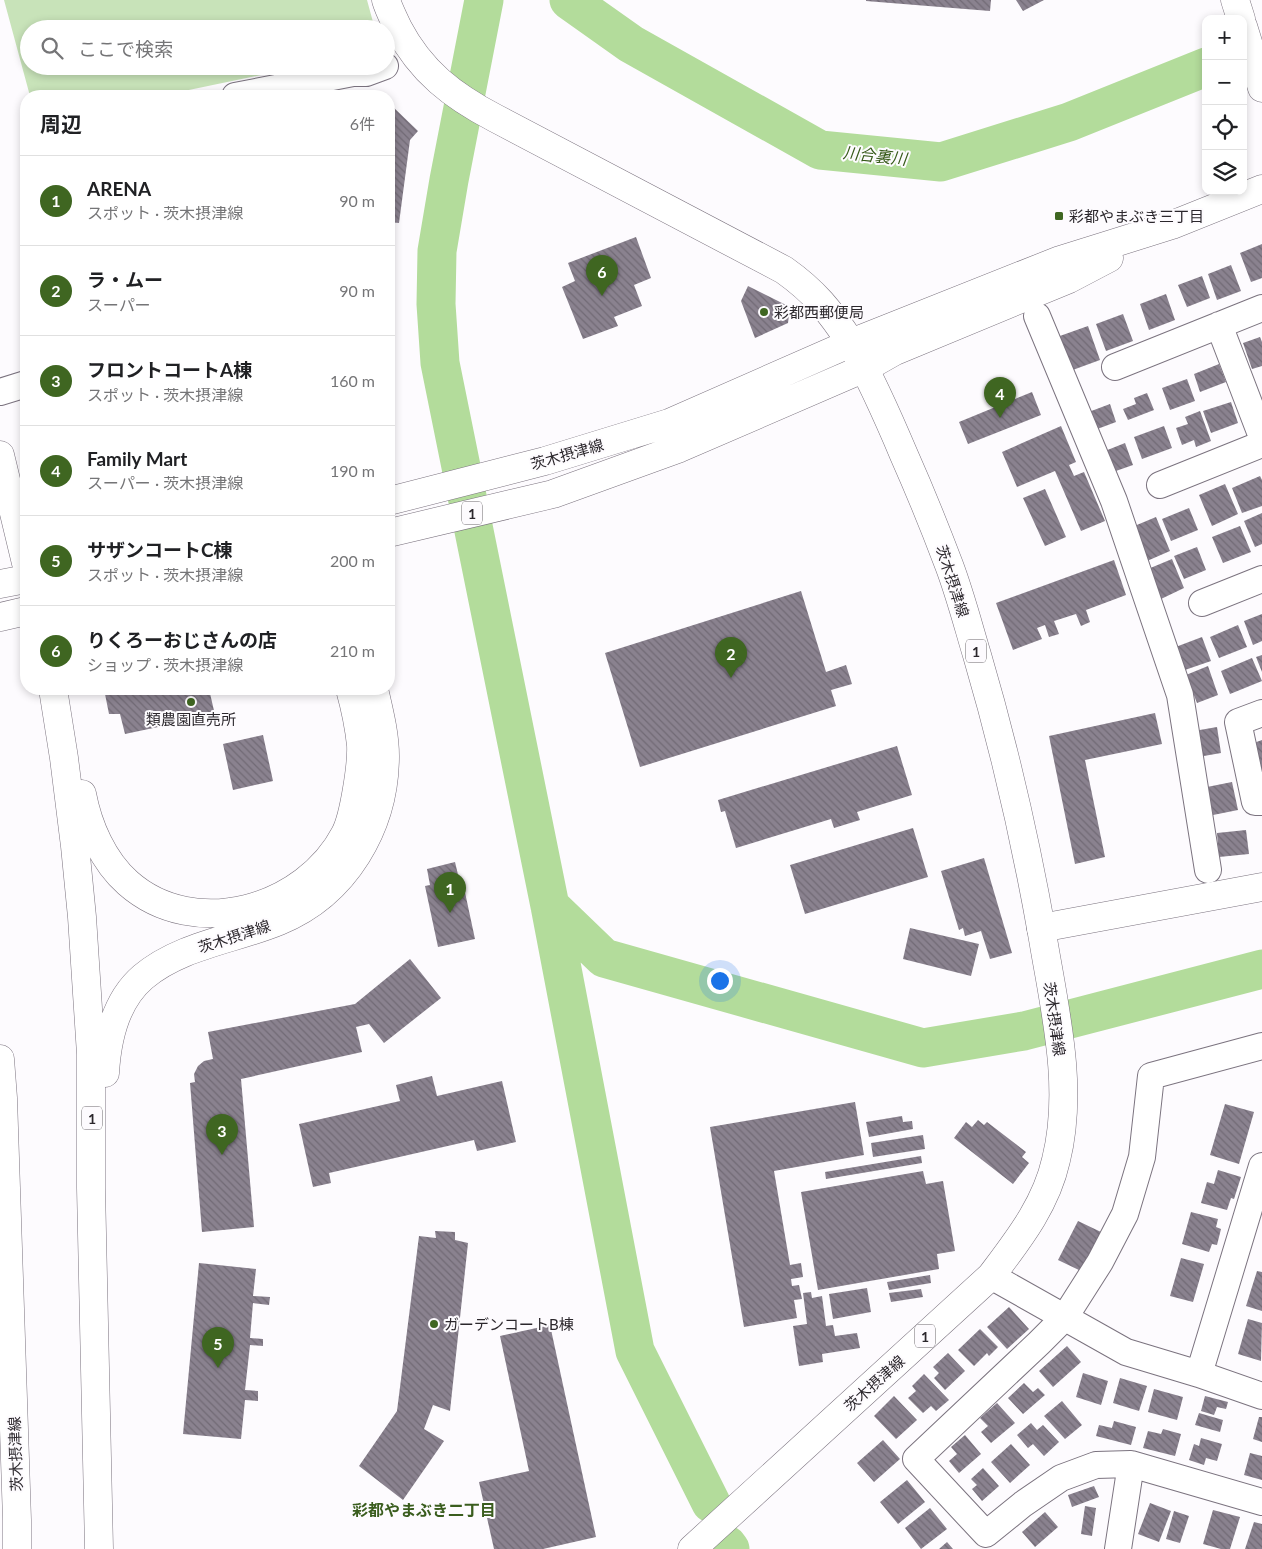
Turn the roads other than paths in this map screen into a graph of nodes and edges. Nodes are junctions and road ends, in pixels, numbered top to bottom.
1 (386, 0) edge
2 (1235, 0) edge
3 (1240, 15) edge
4 (394, 20) edge
5 (395, 21) edge
6 (1247, 39) edge
7 (408, 48) junction
8 (395, 61) edge
9 (338, 75) edge
10 (1262, 88) edge
11 (264, 90) edge
12 (1262, 189) edge
13 (1172, 226) junction
14 (1262, 308) edge
15 (1037, 316) dead end
16 (1219, 325) junction
17 (851, 343) junction
18 (1115, 367) dead end
19 (865, 368) junction
20 (20, 386) edge
21 (0, 392) edge
22 (1262, 437) edge
23 (1262, 444) edge
24 (0, 455) edge
25 (1160, 485) dead end
26 (395, 499) edge
27 (20, 528) edge
28 (395, 532) edge
29 (1262, 579) edge
30 (20, 580) edge
31 (0, 584) edge
32 (1202, 603) dead end
33 (20, 612) edge
34 (0, 617) edge
35 (54, 695) edge
36 (64, 695) edge
37 (351, 695) edge
38 (375, 695) edge
39 (1262, 713) edge
40 (1262, 802) edge
41 (1208, 870) dead end
42 (1262, 887) edge
43 (1041, 928) junction
44 (1262, 1046) edge
45 (0, 1059) edge
46 (1262, 1166) edge
47 (91, 1188) junction
48 (991, 1276) junction
49 (0, 1306) edge
50 (1064, 1317) junction
51 (1198, 1374) junction
52 (1262, 1396) edge
53 (1131, 1464) junction
54 (1262, 1502) edge
55 (17, 1520) junction
56 (17, 1549) edge
57 (99, 1549) edge
58 (692, 1549) edge
59 (1118, 1549) edge

1 - 4 main road
2 - 3 main road
5 - 7 main road
6 - 10 main road
7 - 8 street
7 - 17 main road
9 - 11 street
12 - 13 main road
13 - 17 main road
13 - 19 main road
14 - 16 street
15 - 41 street
16 - 18 street
16 - 22 street
17 - 19 main road, 茨木摂津線 / 1
17 - 26 main road, 茨木摂津線 / 1
19 - 28 main road, 茨木摂津線 / 1
19 - 43 main road, 茨木摂津線 / 1
20 - 21 street
23 - 25 street
24 - 27 main road
29 - 32 street
30 - 31 main road
33 - 34 main road
35 - 47 main road, 茨木摂津線 / 1
36 - 37 main road, 茨木摂津線
38 - 47 main road, 茨木摂津線 / 1
39 - 40 street
42 - 43 main road
43 - 48 main road, 茨木摂津線 / 1
44 - 50 street
45 - 55 main road, 茨木摂津線
46 - 51 street
47 - 57 main road, 茨木摂津線 / 1
48 - 50 street
48 - 58 main road, 茨木摂津線 / 1
49 - 55 main road, 茨木摂津線
50 - 51 street
50 - 53 street
51 - 52 street
53 - 54 street
53 - 59 street
55 - 56 main road, 茨木摂津線

